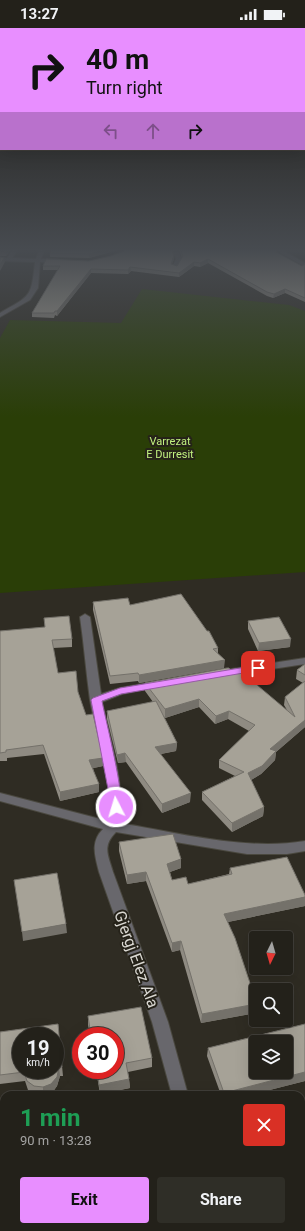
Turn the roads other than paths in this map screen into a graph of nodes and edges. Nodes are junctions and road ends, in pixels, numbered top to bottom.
1 (18, 304) edge
2 (0, 314) edge
3 (84, 617) dead end
4 (305, 661) edge
5 (211, 675) edge
6 (165, 683) edge
7 (96, 700) junction
8 (0, 797) edge
9 (113, 827) junction
10 (305, 846) edge
11 (179, 1091) edge

1 - 2 street
3 - 7 street
4 - 5 street
6 - 7 street
7 - 9 street
8 - 9 street
9 - 10 street
9 - 11 street, Gjergj Elez Ala

